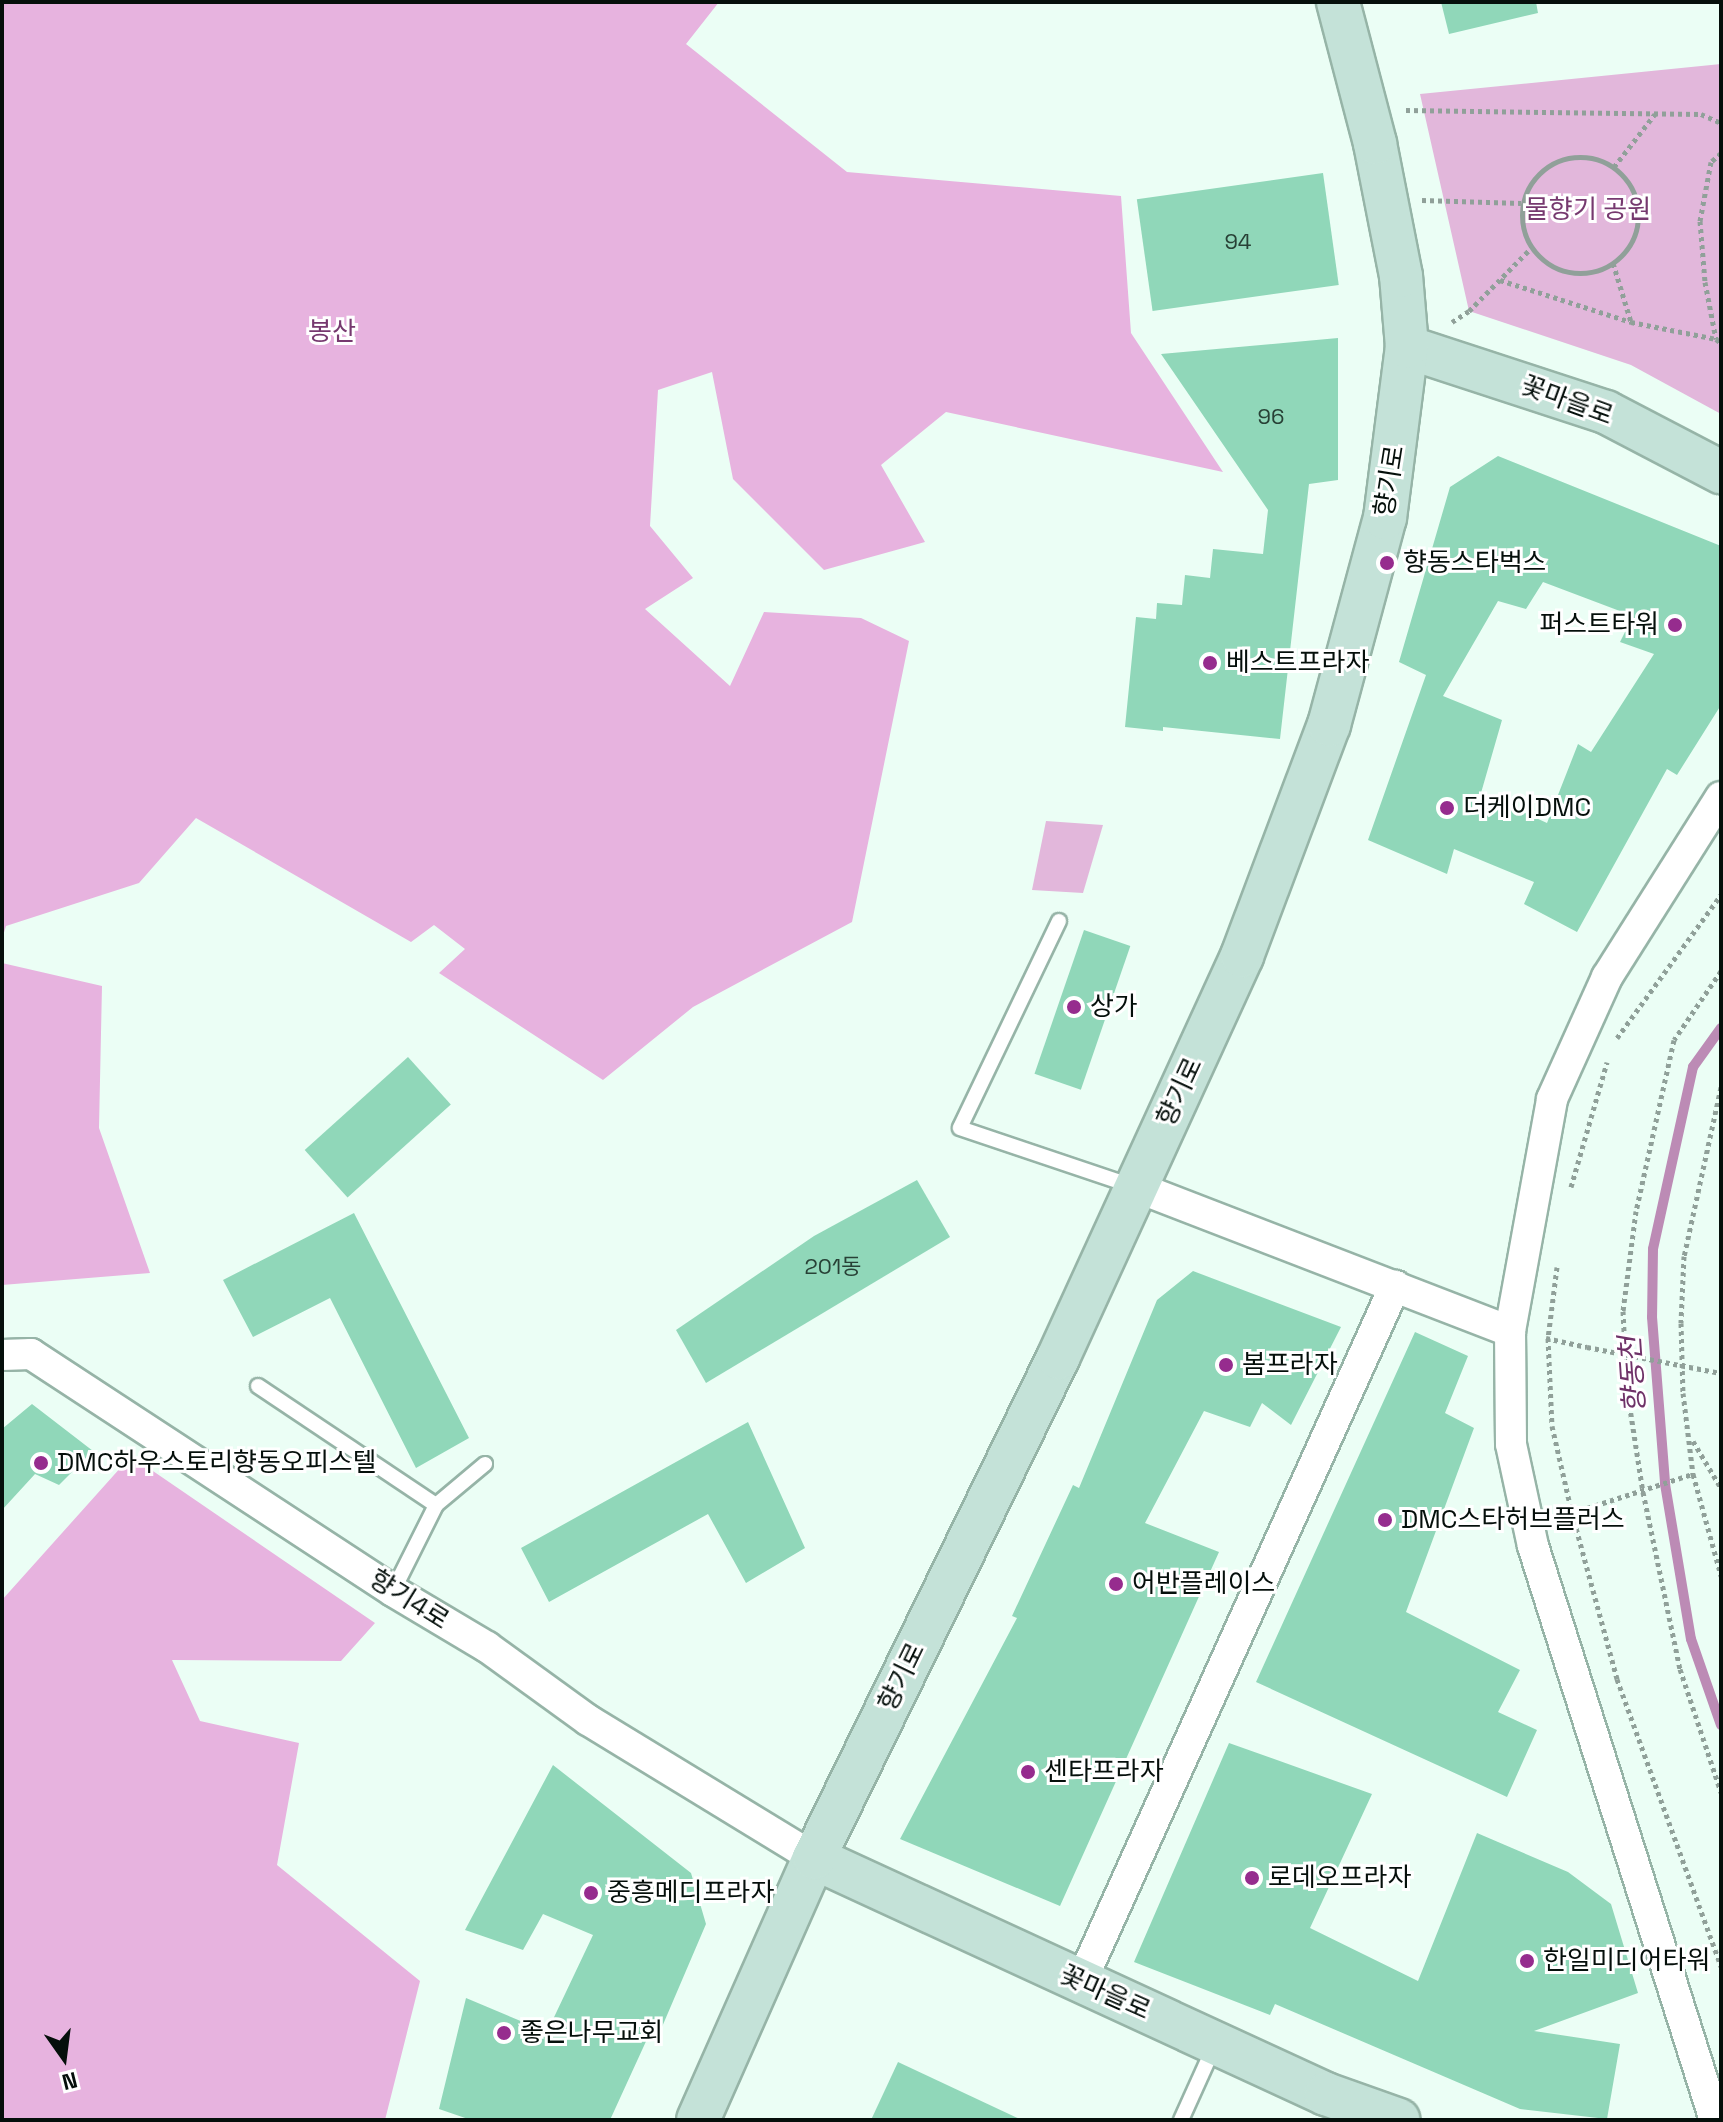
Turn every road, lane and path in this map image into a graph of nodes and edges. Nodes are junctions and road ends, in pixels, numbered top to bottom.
1 (1338, 2) edge
2 (1406, 110) dead end
3 (1655, 113) junction
4 (1721, 123) edge
5 (1721, 153) edge
6 (1614, 167) junction
7 (1422, 200) dead end
8 (1521, 203) junction
9 (1533, 246) junction
10 (1613, 263) junction
11 (1500, 280) junction
12 (1451, 322) dead end
13 (1631, 322) junction
14 (1719, 341) edge
15 (1407, 347) junction
16 (1721, 472) edge
17 (1721, 797) edge
18 (1721, 895) edge
19 (1059, 921) dead end
20 (1721, 971) edge
21 (1611, 1046) dead end
22 (1607, 1060) dead end
23 (1721, 1087) edge
24 (1136, 1187) junction
25 (1567, 1202) dead end
26 (1558, 1262) dead end
27 (1395, 1286) junction
28 (1524, 1334) junction
29 (1548, 1338) junction
30 (2, 1355) edge
31 (1721, 1373) edge
32 (258, 1386) dead end
33 (1690, 1437) junction
34 (485, 1464) dead end
35 (1693, 1474) junction
36 (1721, 1488) edge
37 (1643, 1492) junction
38 (436, 1505) junction
39 (1572, 1513) junction
40 (1721, 1576) edge
41 (393, 1591) junction
42 (1721, 1792) edge
43 (814, 1858) junction
44 (1721, 1967) edge
45 (1081, 1982) junction
46 (1216, 2043) junction
47 (698, 2120) edge
48 (1181, 2120) edge
49 (1399, 2120) edge
50 (1715, 2120) edge

1 - 15 main road, 향기로
2 - 3 path
3 - 4 path
3 - 6 path
5 - 14 path
6 - 8 path
6 - 10 path
7 - 8 path
8 - 9 path
9 - 10 path
9 - 11 path
10 - 13 path
11 - 12 path
11 - 13 path
13 - 14 path
15 - 16 main road, 꽃마을로
15 - 24 main road, 향기로
17 - 28 street
18 - 21 path
19 - 24 lane
20 - 37 path
22 - 25 path
23 - 33 path
24 - 27 street
24 - 43 main road, 향기로
26 - 29 path
27 - 28 street
27 - 45 street
28 - 29 path
28 - 50 street
29 - 31 path, bridge
29 - 39 path
30 - 41 street, 향기4로
32 - 38 lane
33 - 35 path
33 - 36 path
34 - 38 lane
35 - 37 path
35 - 40 path
37 - 39 path
37 - 42 path
38 - 41 lane
39 - 44 path
41 - 43 street, 향기4로
43 - 45 main road, 꽃마을로
43 - 47 main road, 향기로
45 - 46 main road, 꽃마을로
46 - 48 lane
46 - 49 main road, 꽃마을로

